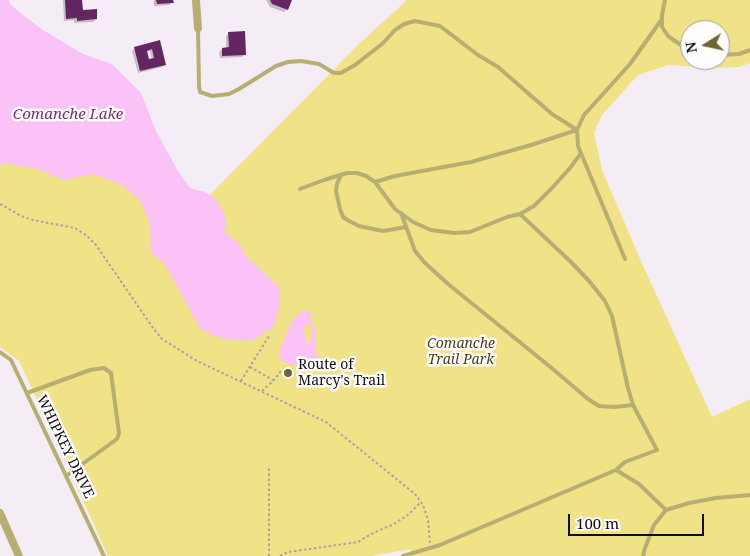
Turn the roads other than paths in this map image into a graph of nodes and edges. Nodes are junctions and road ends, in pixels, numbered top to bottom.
1 (196, 0) edge
2 (665, 0) edge
3 (662, 19) junction
4 (198, 28) joint
5 (680, 44) edge
6 (750, 50) edge
7 (730, 54) edge
8 (577, 130) junction
9 (581, 153) junction
10 (342, 175) junction
11 (375, 182) junction
12 (300, 188) dead end
13 (401, 213) junction
14 (520, 214) junction
15 (406, 227) junction
16 (625, 259) dead end
17 (0, 352) edge
18 (27, 393) junction
19 (633, 405) junction
20 (616, 470) junction
21 (66, 476) junction
22 (750, 495) edge
23 (666, 510) junction
24 (0, 513) edge
25 (20, 556) edge
26 (104, 556) edge
27 (404, 556) edge
28 (643, 556) edge

1 - 4 street
2 - 3 lane
3 - 5 lane
3 - 8 lane
4 - 8 lane
6 - 7 lane
8 - 9 lane
8 - 11 lane
9 - 14 lane
9 - 16 lane
10 - 11 lane
10 - 12 lane
10 - 15 lane
11 - 13 lane
13 - 14 lane
13 - 15 lane
14 - 19 lane
15 - 19 lane
17 - 18 lane, WHIPKEY DRIVE
18 - 21 lane, WHIPKEY DRIVE
18 - 21 lane
19 - 20 lane
20 - 23 lane
20 - 27 lane
21 - 26 lane, WHIPKEY DRIVE
22 - 23 lane
23 - 28 lane
24 - 25 street

